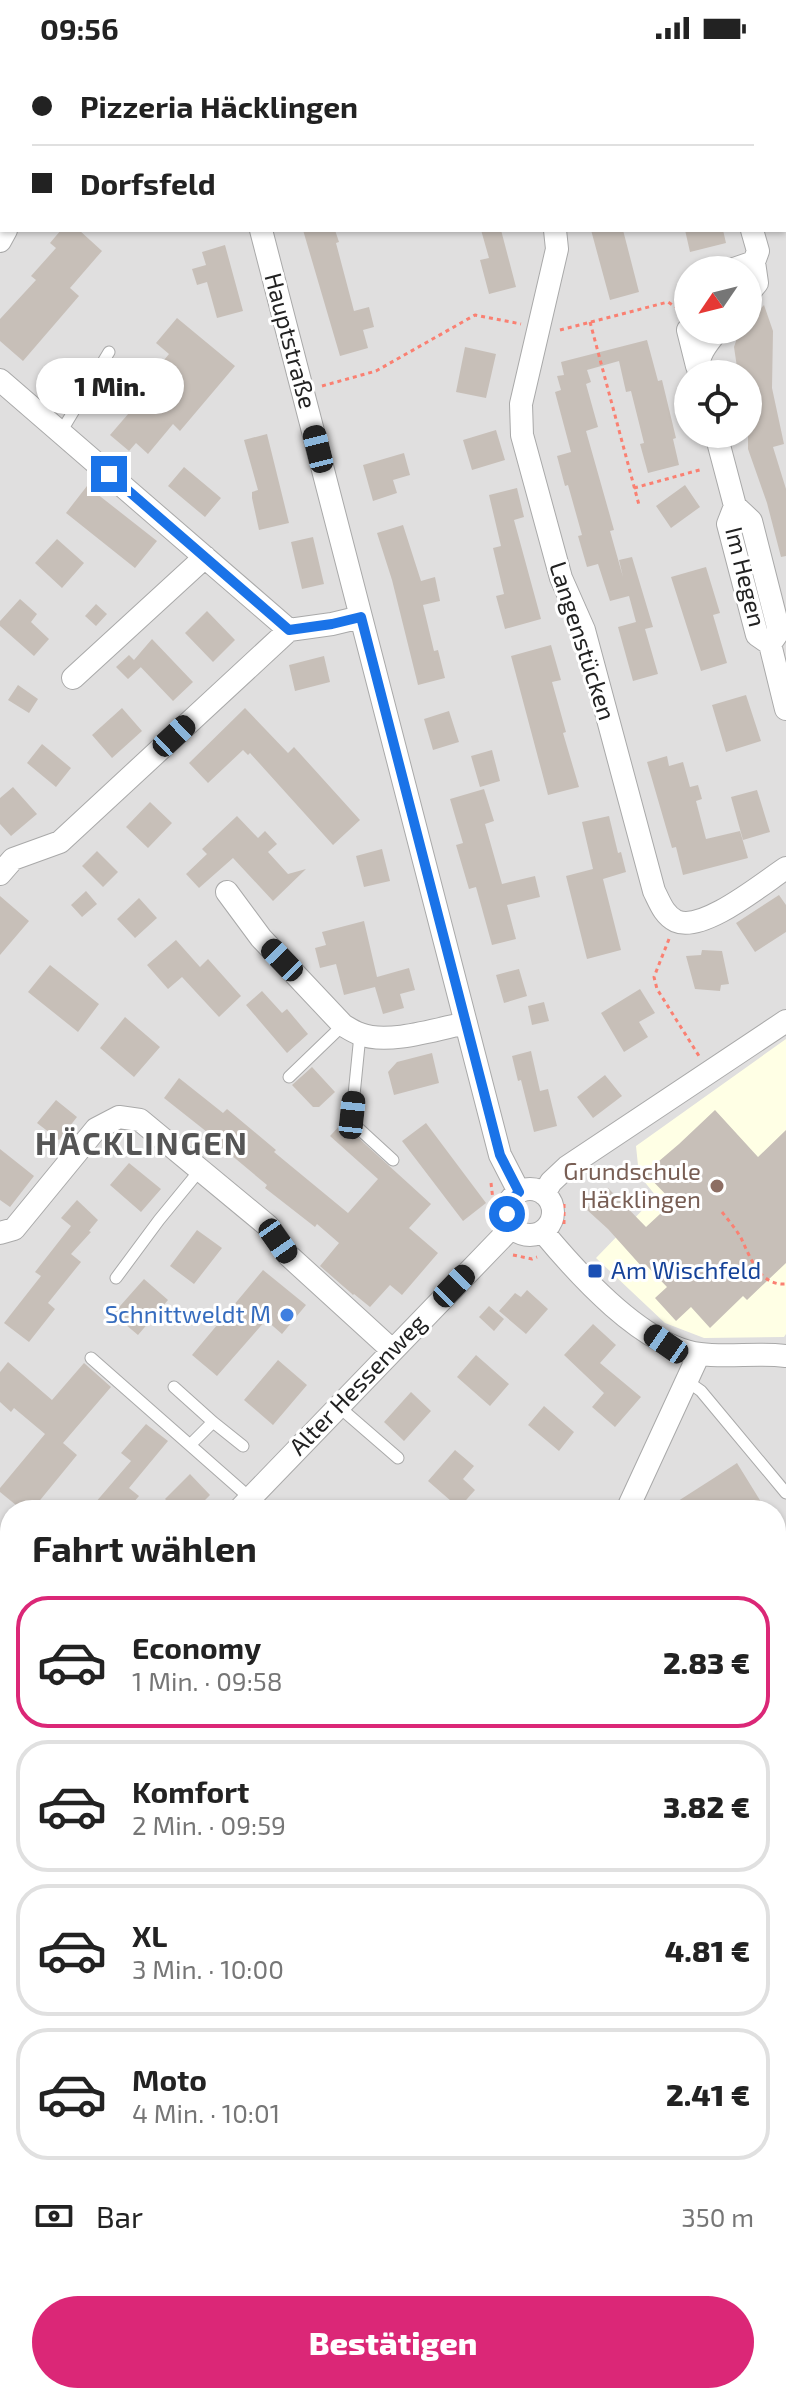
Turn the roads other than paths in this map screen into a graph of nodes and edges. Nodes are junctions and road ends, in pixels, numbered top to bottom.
1 (262, 232) edge
2 (555, 232) edge
3 (753, 232) edge
4 (756, 256) edge
5 (109, 352) dead end
6 (0, 380) edge
7 (61, 432) junction
8 (720, 448) edge
9 (205, 557) junction
10 (361, 617) junction
11 (289, 630) junction
12 (73, 678) dead end
13 (786, 709) edge
14 (786, 868) edge
15 (0, 874) edge
16 (227, 892) dead end
17 (786, 1021) edge
18 (466, 1023) junction
19 (352, 1030) junction
20 (289, 1077) dead end
21 (393, 1160) dead end
22 (200, 1170) junction
23 (519, 1192) junction
24 (544, 1194) junction
25 (512, 1227) junction
26 (543, 1232) junction
27 (0, 1233) edge
28 (116, 1278) dead end
29 (392, 1350) junction
30 (699, 1354) junction
31 (786, 1356) edge
32 (91, 1358) dead end
33 (687, 1381) junction
34 (174, 1387) dead end
35 (338, 1406) junction
36 (213, 1422) junction
37 (190, 1445) junction
38 (243, 1446) dead end
39 (398, 1458) dead end
40 (786, 1493) edge
41 (240, 1500) edge
42 (248, 1500) edge
43 (632, 1500) edge

1 - 10 street, Hauptstraße
2 - 14 street, Langenstücken
3 - 4 street
5 - 7 lane
6 - 7 street
7 - 9 street
8 - 13 street, Im Hegen
9 - 11 street
9 - 12 street
10 - 11 street
10 - 18 street, Hauptstraße
11 - 15 street
16 - 19 street
17 - 24 street
18 - 19 street
18 - 23 street, Hauptstraße
19 - 20 lane
19 - 21 lane
22 - 27 street
22 - 28 lane
22 - 29 street
23 - 24 street
23 - 25 street
24 - 26 street
25 - 26 street
25 - 29 street, Alter Hessenweg
26 - 30 street
29 - 35 street, Alter Hessenweg
30 - 31 street
30 - 33 street
32 - 37 lane
33 - 40 lane
33 - 43 street
34 - 36 lane
35 - 39 lane
35 - 42 street, Alter Hessenweg
36 - 37 lane
36 - 38 lane
37 - 41 lane

